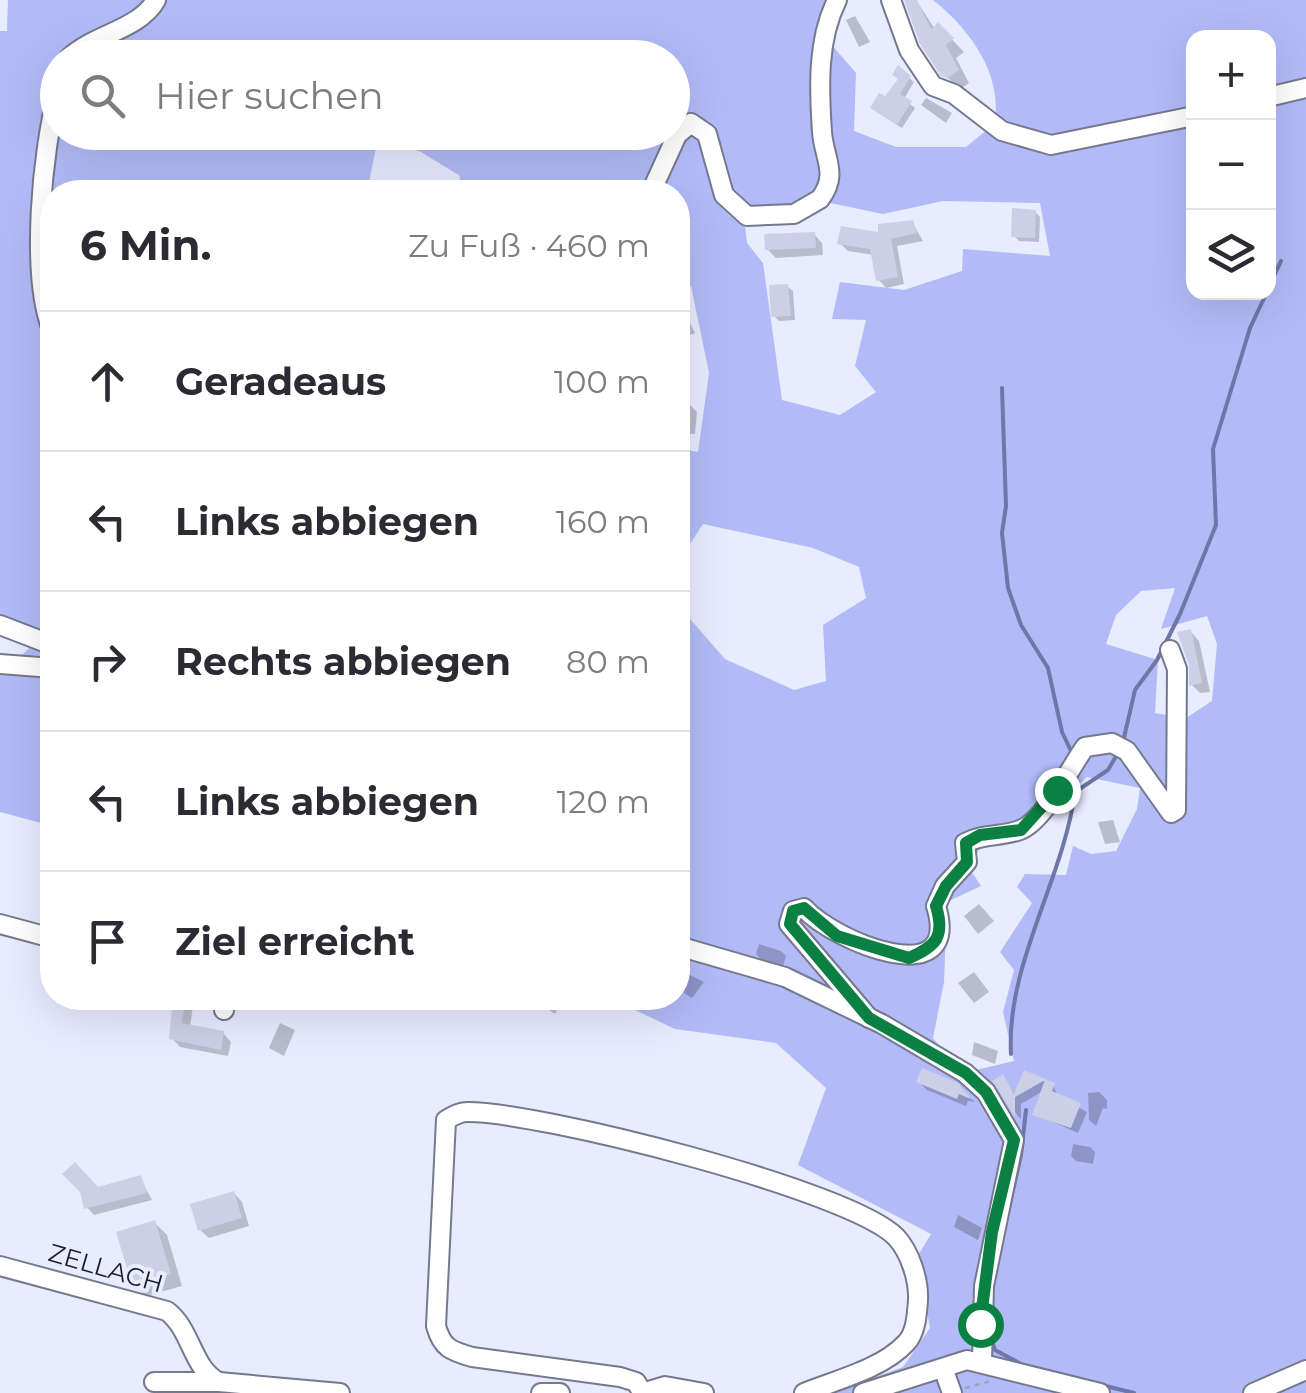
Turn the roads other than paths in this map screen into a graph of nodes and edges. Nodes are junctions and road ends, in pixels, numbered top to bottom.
1 (156, 0) edge
2 (837, 0) edge
3 (891, 0) edge
4 (92, 40) edge
5 (1306, 88) edge
6 (1276, 95) edge
7 (1186, 118) edge
8 (690, 124) edge
9 (44, 150) edge
10 (670, 150) edge
11 (44, 180) edge
12 (657, 180) edge
13 (0, 625) edge
14 (40, 640) edge
15 (1170, 650) dead end
16 (0, 664) edge
17 (40, 667) edge
18 (0, 924) edge
19 (40, 935) edge
20 (690, 949) edge
21 (869, 1018) junction
22 (0, 1266) edge
23 (982, 1361) junction
24 (943, 1368) junction
25 (1306, 1370) edge
26 (154, 1382) dead end
27 (219, 1382) junction
28 (642, 1392) edge
29 (340, 1393) edge
30 (541, 1393) edge
31 (560, 1393) edge
32 (704, 1393) edge
33 (804, 1393) edge
34 (863, 1393) edge
35 (952, 1393) edge
36 (1100, 1393) edge
37 (1253, 1393) edge

1 - 4 street
2 - 8 street
3 - 7 street
5 - 6 street
9 - 11 street
10 - 12 street
13 - 14 street
15 - 21 street
16 - 17 street
18 - 19 street
20 - 21 street
21 - 23 street
22 - 27 street, ZELLACH
23 - 24 street
23 - 36 street
24 - 34 street
24 - 35 street
25 - 37 street
26 - 27 street
27 - 29 street
28 - 32 street
28 - 33 street
30 - 31 street

